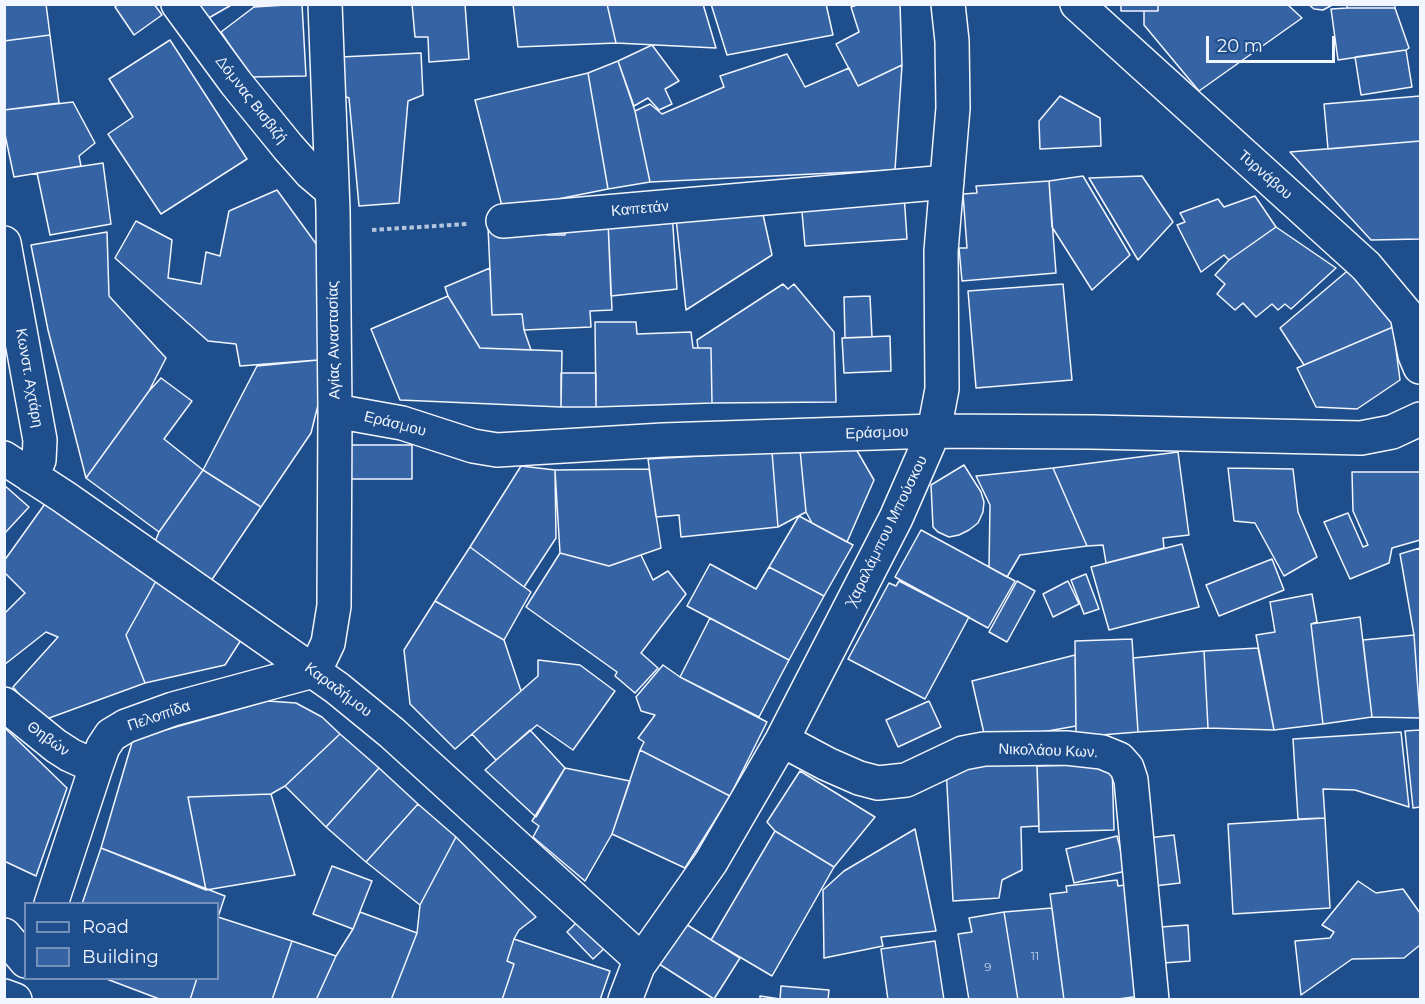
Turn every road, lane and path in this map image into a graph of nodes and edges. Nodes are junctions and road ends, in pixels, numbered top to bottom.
1 (178, 4) edge
2 (326, 4) edge
3 (948, 4) edge
4 (1077, 4) edge
5 (947, 182) junction
6 (331, 190) junction
7 (503, 221) joint
8 (333, 233) junction
9 (4, 243) edge
10 (1420, 367) edge
11 (334, 411) junction
12 (1420, 419) edge
13 (934, 431) junction
14 (18, 467) edge
15 (312, 670) junction
16 (4, 704) edge
17 (782, 740) junction
18 (96, 767) junction
19 (51, 902) edge
20 (4, 935) edge
21 (24, 960) edge
22 (641, 960) junction
23 (27, 980) edge
24 (4, 996) edge
25 (15, 999) edge
26 (22, 999) edge
27 (625, 999) edge
28 (1152, 999) edge

1 - 6 street, Δόμνας Βισβιζή
2 - 6 street, Αγίας Αναστασίας
3 - 5 street, Χαραλάμπου Μπούσκου
4 - 10 street, Τυρνάβου
5 - 7 street, Καπετάν
5 - 13 street, Χαραλάμπου Μπούσκου
6 - 8 street, Αγίας Αναστασίας
7 - 8 path
8 - 11 street, Αγίας Αναστασίας
9 - 14 street, Κωνστ. Αχτάρη
11 - 13 street, Εράσμου
11 - 15 street, Αγίας Αναστασίας
12 - 13 street, Εράσμου
13 - 17 street, Χαραλάμπου Μπούσκου
14 - 15 street, Καραδήμου
15 - 18 street, Πελοπίδα
15 - 22 street, Καραδήμου
16 - 18 street, Θηβών
17 - 22 street, Χαραλάμπου Μπούσκου
17 - 28 street, Νικολάου Κων.
18 - 19 street, Πελοπίδα
20 - 21 street
22 - 27 street, Χαραλάμπου Μπούσκου
23 - 26 street
24 - 25 street

